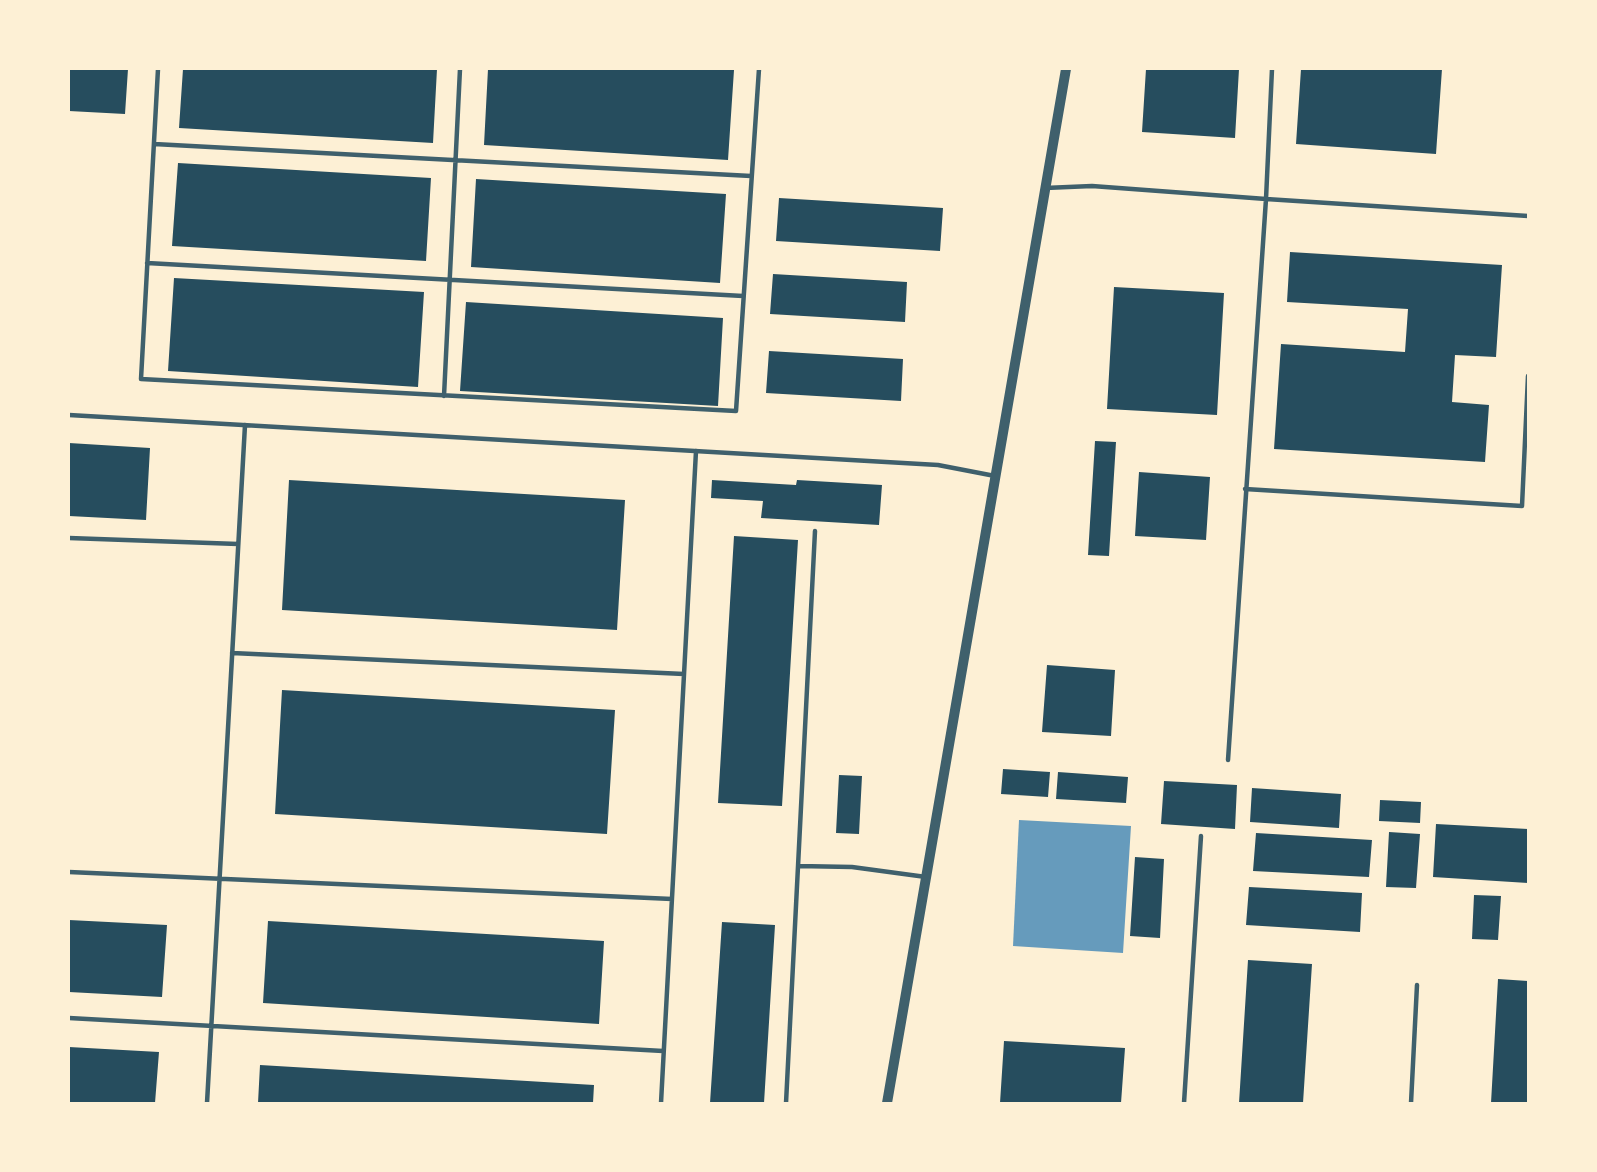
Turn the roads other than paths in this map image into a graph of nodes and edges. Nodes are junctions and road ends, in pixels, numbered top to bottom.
1 (158, 69) edge
2 (460, 69) edge
3 (759, 69) edge
4 (1066, 69) edge
5 (1272, 69) edge
6 (154, 144) junction
7 (456, 160) junction
8 (752, 176) junction
9 (1046, 188) junction
10 (1266, 199) junction
11 (1528, 216) edge
12 (147, 263) junction
13 (450, 280) junction
14 (743, 296) junction
15 (1528, 376) edge
16 (444, 396) junction
17 (69, 415) edge
18 (245, 425) junction
19 (696, 451) junction
20 (995, 476) junction
21 (1245, 489) junction
22 (815, 531) dead end
23 (69, 538) edge
24 (238, 543) junction
25 (232, 653) junction
26 (684, 674) junction
27 (1228, 760) dead end
28 (1201, 836) dead end
29 (798, 866) junction
30 (69, 872) edge
31 (926, 877) junction
32 (219, 878) junction
33 (672, 899) junction
34 (1417, 986) dead end
35 (69, 1018) edge
36 (211, 1026) junction
37 (663, 1051) junction
38 (207, 1103) edge
39 (661, 1103) edge
40 (786, 1103) edge
41 (886, 1103) edge
42 (1184, 1103) edge
43 (1411, 1103) edge

1 - 6 lane
2 - 7 lane
3 - 8 lane
4 - 9 street
5 - 10 lane
6 - 7 lane
6 - 12 lane
7 - 8 lane
7 - 13 lane
8 - 14 lane
9 - 10 lane
9 - 20 street
10 - 11 lane
10 - 21 lane
12 - 13 lane
12 - 16 lane
13 - 14 lane
13 - 16 lane
14 - 16 lane
15 - 21 lane
17 - 18 lane
18 - 19 lane
18 - 24 lane
19 - 20 lane
19 - 26 lane
20 - 31 street
21 - 27 lane
22 - 29 lane
23 - 24 lane
24 - 25 lane
25 - 26 lane
25 - 32 lane
26 - 33 lane
28 - 42 lane
29 - 31 lane
29 - 40 lane
30 - 32 lane
31 - 41 street
32 - 33 lane
32 - 36 lane
33 - 37 lane
34 - 43 lane
35 - 36 lane
36 - 37 lane
36 - 38 lane
37 - 39 lane

